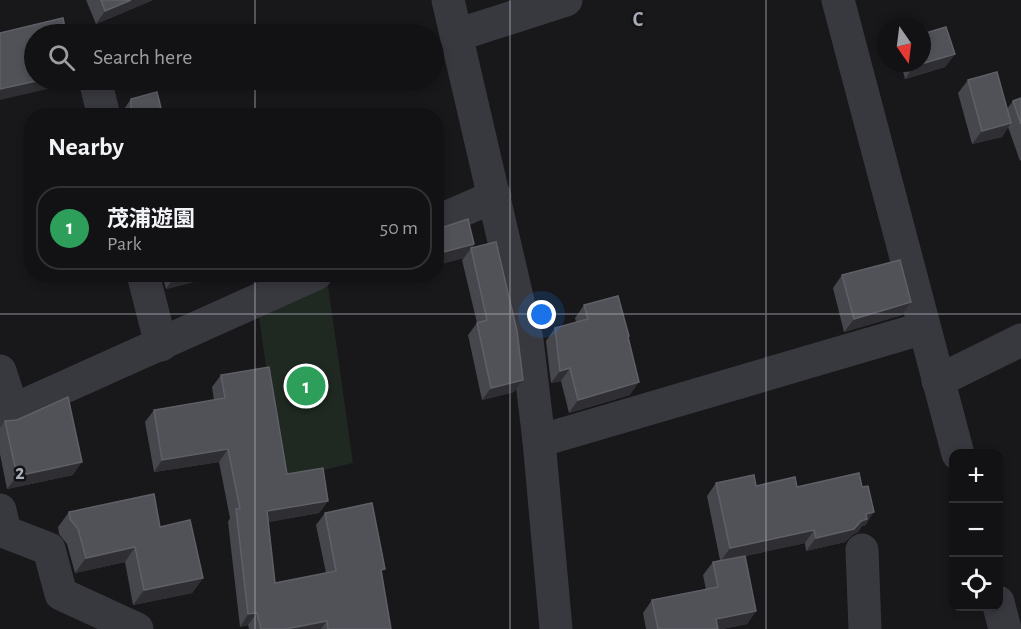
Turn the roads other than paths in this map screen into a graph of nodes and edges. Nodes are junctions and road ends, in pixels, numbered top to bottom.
1 (448, 0) edge
2 (566, 0) edge
3 (838, 0) edge
4 (457, 35) junction
5 (98, 90) edge
6 (102, 108) edge
7 (495, 196) junction
8 (444, 218) edge
9 (145, 282) edge
10 (298, 282) edge
11 (924, 328) junction
12 (1021, 340) edge
13 (160, 345) junction
14 (0, 371) edge
15 (938, 381) junction
16 (6, 414) edge
17 (539, 441) junction
18 (957, 449) edge
19 (0, 510) edge
20 (862, 550) dead end
21 (1001, 611) edge
22 (136, 629) edge
23 (556, 629) edge
24 (865, 629) edge
25 (1005, 629) edge

1 - 4 street
2 - 4 street
3 - 11 street
4 - 7 street
5 - 6 street
7 - 8 street
7 - 17 street
9 - 13 street
10 - 13 street
11 - 15 street
11 - 17 street
12 - 15 street
13 - 16 street
14 - 16 street
15 - 18 street
17 - 23 street
19 - 22 street
20 - 24 street
21 - 25 street

